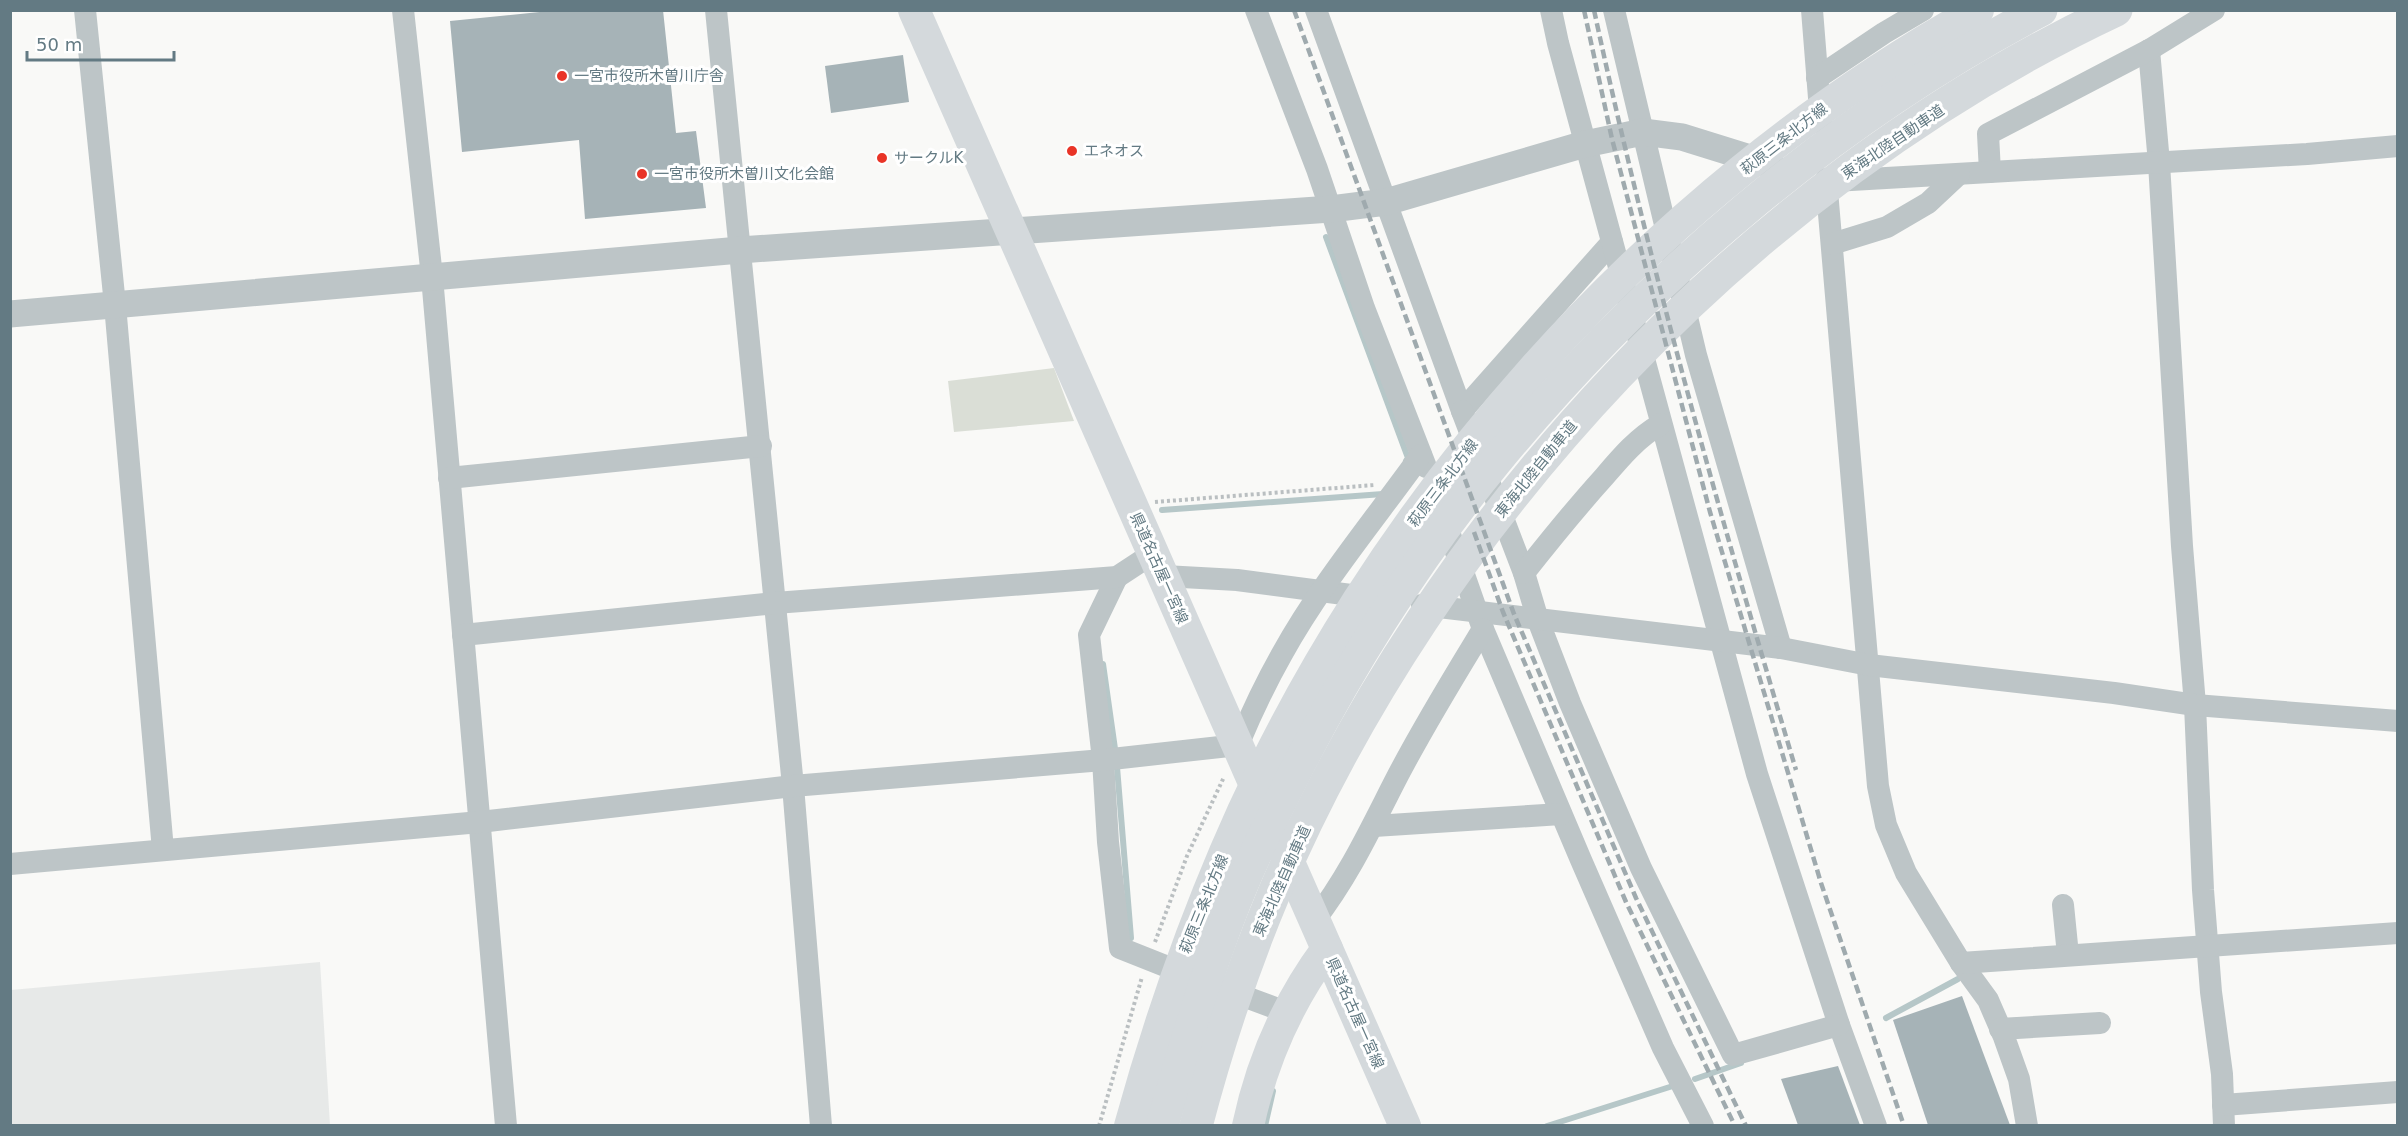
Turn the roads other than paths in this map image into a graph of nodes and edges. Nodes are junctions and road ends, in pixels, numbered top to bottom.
1 (85, 10) edge
2 (403, 10) edge
3 (716, 10) edge
4 (914, 10) edge
5 (1256, 10) edge
6 (1316, 10) edge
7 (1551, 10) edge
8 (1614, 10) edge
9 (1812, 10) edge
10 (1923, 10) edge
11 (1978, 10) edge
12 (2041, 10) edge
13 (2116, 10) edge
14 (2214, 10) edge
15 (2149, 50) junction
16 (1817, 78) junction
17 (1643, 132) junction
18 (1585, 144) junction
19 (2397, 146) edge
20 (2159, 163) junction
21 (1990, 172) junction
22 (1959, 174) junction
23 (1826, 182) junction
24 (1386, 202) junction
25 (1331, 209) junction
26 (1012, 232) junction
27 (1611, 242) junction
28 (1832, 244) junction
29 (740, 250) junction
30 (432, 277) junction
31 (115, 305) junction
32 (10, 314) edge
33 (1462, 411) junction
34 (1661, 424) junction
35 (761, 446) junction
36 (1421, 454) junction
37 (449, 478) junction
38 (1158, 565) junction
39 (1524, 573) junction
40 (1117, 577) junction
41 (1323, 591) junction
42 (775, 603) junction
43 (1538, 620) junction
44 (1481, 621) junction
45 (463, 635) junction
46 (1720, 641) junction
47 (1781, 648) junction
48 (1869, 665) junction
49 (2195, 705) junction
50 (2397, 721) edge
51 (1235, 750) junction
52 (1104, 760) junction
53 (793, 786) junction
54 (1562, 814) junction
55 (480, 822) junction
56 (1374, 826) junction
57 (163, 850) junction
58 (10, 864) edge
59 (2063, 905) dead end
60 (2397, 933) edge
61 (1321, 935) junction
62 (2207, 945) junction
63 (2068, 955) junction
64 (1153, 962) junction
65 (1961, 963) junction
66 (1286, 1012) junction
67 (2100, 1023) dead end
68 (1839, 1025) junction
69 (2000, 1029) junction
70 (2397, 1092) edge
71 (2223, 1115) edge
72 (506, 1125) edge
73 (821, 1125) edge
74 (1109, 1125) edge
75 (1130, 1125) edge
76 (1162, 1125) edge
77 (1196, 1125) edge
78 (1248, 1125) edge
79 (1405, 1125) edge
80 (1703, 1125) edge
81 (1876, 1125) edge
82 (2027, 1125) edge

1 - 31 street
2 - 30 street
3 - 29 street
4 - 26 main road, 県道名古屋一宮線
5 - 25 street
6 - 24 street
7 - 18 street
8 - 17 street
9 - 16 street
10 - 16 street
11 - 75 main road, 萩原三条北方線
12 - 76 highway
13 - 77 highway, 東海北陸自動車道
14 - 15 street
15 - 20 street
15 - 21 street
16 - 23 street
17 - 18 street
17 - 23 street
17 - 47 street
18 - 24 street
18 - 27 street
19 - 20 street
20 - 21 street
20 - 49 street
21 - 22 street
22 - 23 street
22 - 28 street
23 - 28 street
24 - 25 street
24 - 33 street
25 - 26 street
25 - 36 street
26 - 29 street
26 - 38 main road, 県道名古屋一宮線
27 - 33 street
27 - 34 street
28 - 48 street
29 - 30 street
29 - 35 street
30 - 31 street
30 - 37 street
31 - 32 street
31 - 57 street
33 - 39 street
34 - 39 street
34 - 46 street
35 - 37 street
35 - 42 street
36 - 41 street
36 - 44 street
37 - 45 street
38 - 40 street
38 - 41 street
38 - 51 main road, 県道名古屋一宮線
39 - 43 street
40 - 42 street
40 - 52 street
41 - 44 street
41 - 51 street
42 - 45 street
42 - 53 street
43 - 44 street
43 - 46 street
43 - 68 street
44 - 54 street
44 - 56 street
45 - 55 street
46 - 47 street
46 - 68 street
47 - 48 street
48 - 49 street
48 - 65 street
49 - 50 street
49 - 62 street
51 - 52 street
51 - 61 main road, 県道名古屋一宮線
51 - 64 main road
52 - 53 street
52 - 64 street
53 - 55 street
53 - 73 street
54 - 56 street
54 - 80 street
55 - 57 street
55 - 72 street
56 - 61 street
57 - 58 street
59 - 63 street
60 - 62 street
61 - 66 main road
61 - 79 main road, 県道名古屋一宮線
62 - 63 street
62 - 71 street
63 - 65 street
64 - 66 street
64 - 74 main road
65 - 69 street
66 - 78 main road
67 - 69 street
68 - 81 street
69 - 82 street
70 - 71 street

